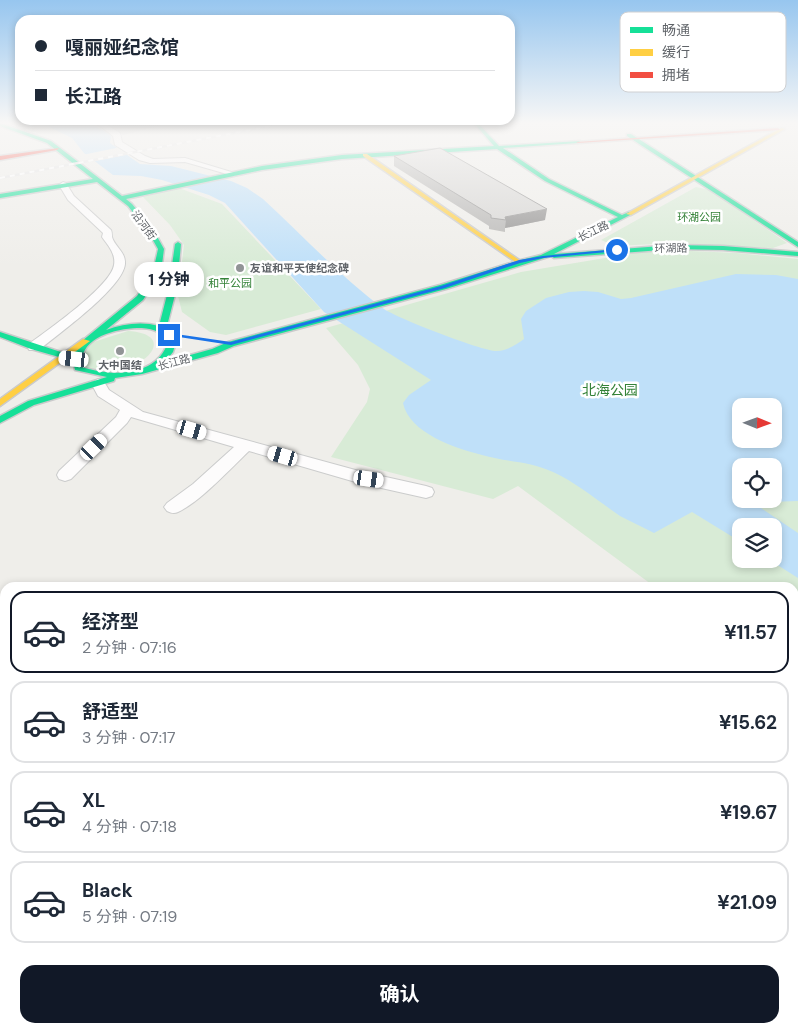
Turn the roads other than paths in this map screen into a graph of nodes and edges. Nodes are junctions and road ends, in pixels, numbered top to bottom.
1 (84, 170) edge
2 (102, 170) edge
3 (221, 170) edge
4 (255, 170) edge
5 (387, 170) edge
6 (532, 170) edge
7 (685, 170) edge
8 (708, 170) edge
9 (234, 174) junction
10 (696, 177) junction
11 (97, 180) junction
12 (63, 185) junction
13 (136, 195) junction
14 (0, 196) edge
15 (121, 198) junction
16 (146, 202) dead end
17 (622, 217) junction
18 (172, 235) dead end
19 (583, 236) junction
20 (798, 245) edge
21 (611, 251) junction
22 (798, 254) edge
23 (543, 257) junction
24 (519, 262) junction
25 (165, 332) junction
26 (0, 334) edge
27 (182, 337) dead end
28 (89, 339) junction
29 (204, 340) dead end
30 (231, 344) junction
31 (34, 347) junction
32 (68, 358) junction
33 (145, 370) junction
34 (127, 375) junction
35 (98, 383) junction
36 (0, 403) edge
37 (128, 409) junction
38 (0, 420) edge
39 (245, 446) junction
40 (65, 474) dead end
41 (426, 492) dead end
42 (173, 506) dead end

1 - 11 main road, 沿河街
2 - 13 main road, 沿河街
3 - 9 street
4 - 9 main road
5 - 24 main road
6 - 17 main road
7 - 10 main road
8 - 10 main road, 长江路
9 - 13 main road
10 - 17 main road, 长江路
10 - 20 main road
11 - 12 main road
11 - 15 main road, 沿河街
12 - 14 main road
12 - 31 street
13 - 15 main road
13 - 16 main road, 沿河街
15 - 28 main road, 沿河街
17 - 19 main road, 长江路
18 - 25 main road, 沿河街
19 - 21 main road
19 - 23 main road, 长江路
21 - 22 main road, 环湖路
21 - 23 main road, 环湖路
23 - 24 main road, 长江路
24 - 30 main road, 长江路
25 - 27 main road, 长江路
25 - 28 main road, 长江路
25 - 33 main road, 沿河街
26 - 31 main road
28 - 32 main road
29 - 30 main road, 长江路
30 - 33 main road, 长江路
31 - 32 main road
32 - 34 main road
32 - 36 main road
33 - 34 main road, 长江路
34 - 35 main road
35 - 37 street
35 - 38 main road
37 - 39 street
37 - 40 street
39 - 41 street
39 - 42 street

